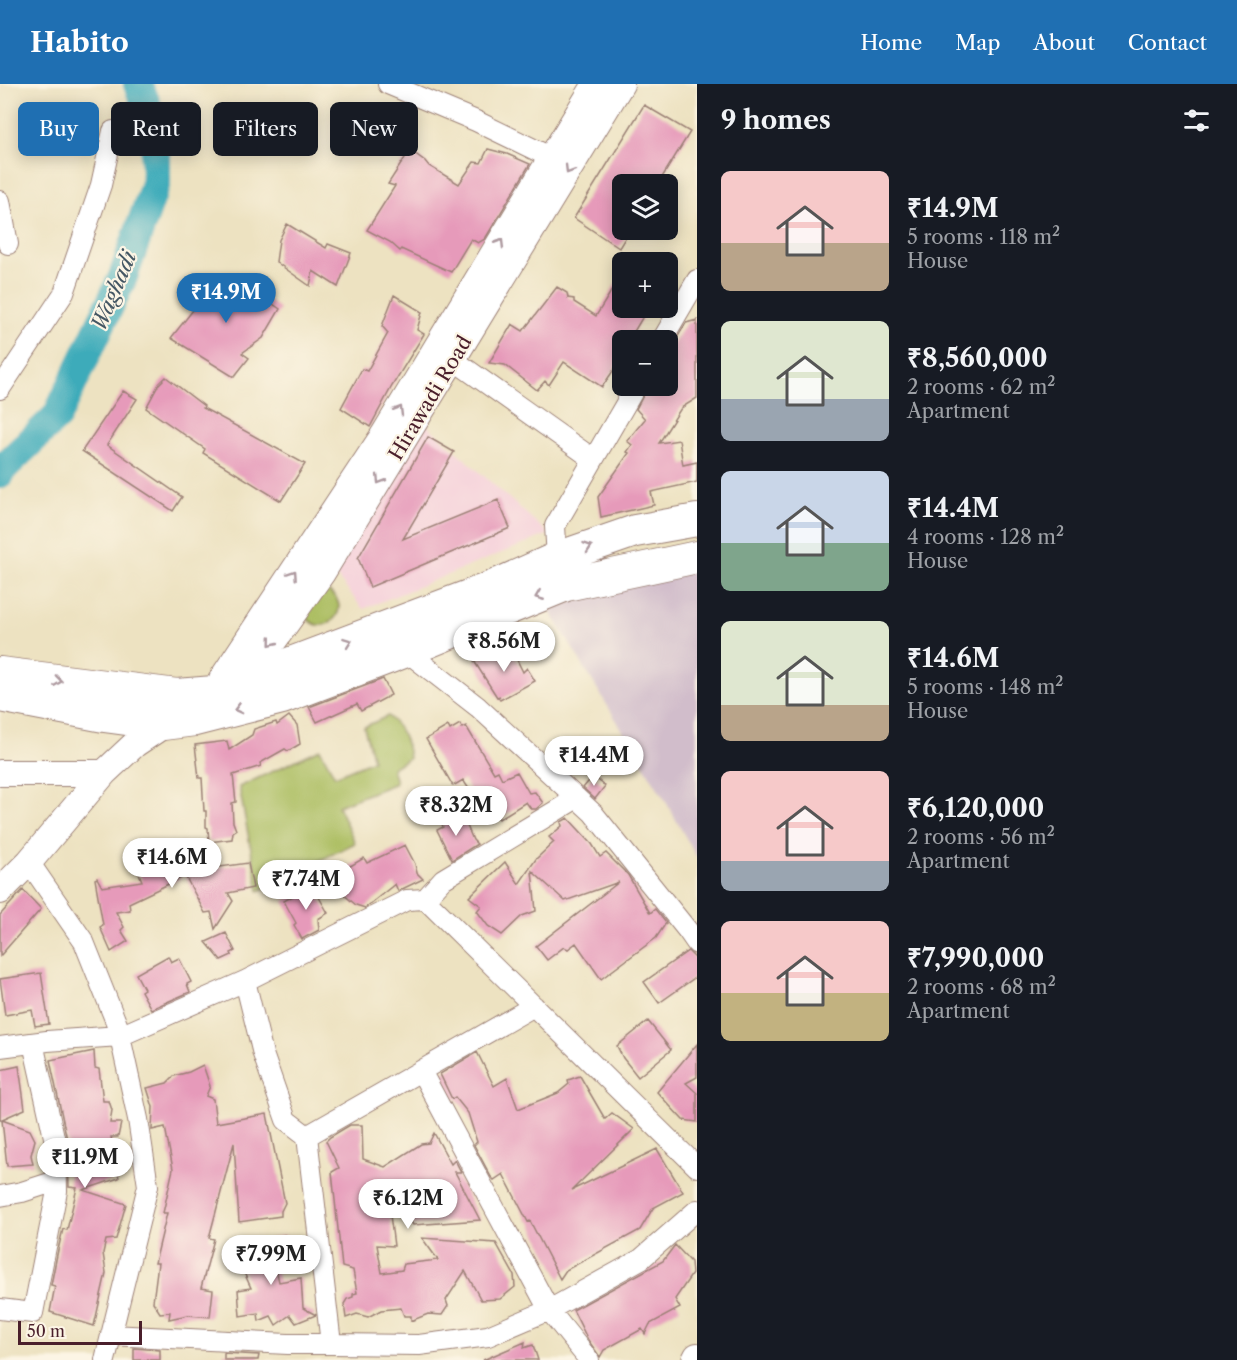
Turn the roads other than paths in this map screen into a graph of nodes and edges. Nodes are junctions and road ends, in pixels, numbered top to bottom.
1 (388, 84) edge
2 (596, 84) edge
3 (621, 84) edge
4 (111, 140) edge
5 (552, 158) junction
6 (0, 201) edge
7 (8, 244) dead end
8 (697, 280) edge
9 (691, 303) edge
10 (670, 330) edge
11 (445, 354) junction
12 (0, 389) edge
13 (630, 396) edge
14 (593, 459) junction
15 (697, 520) edge
16 (697, 557) edge
17 (557, 558) junction
18 (406, 651) junction
19 (0, 673) edge
20 (214, 692) junction
21 (0, 696) edge
22 (163, 724) junction
23 (1, 773) edge
24 (104, 773) junction
25 (577, 798) junction
26 (29, 862) junction
27 (0, 891) edge
28 (425, 899) junction
29 (697, 944) edge
30 (245, 981) junction
31 (534, 1006) junction
32 (120, 1036) junction
33 (33, 1043) junction
34 (0, 1047) edge
35 (421, 1071) junction
36 (307, 1136) junction
37 (697, 1167) edge
38 (56, 1181) junction
39 (0, 1196) edge
40 (697, 1210) edge
41 (0, 1309) edge
42 (549, 1310) junction
43 (111, 1335) junction
44 (331, 1344) junction
45 (697, 1356) edge
46 (105, 1360) edge
47 (589, 1360) edge
48 (695, 1360) edge

1 - 5 street
2 - 5 street
3 -> 11 street, Hirawadi Road
4 - 12 street
11 -> 5 street
6 - 7 street
8 - 9 street
9 - 10 street
11 - 14 street
11 - 20 street, Hirawadi Road
13 - 14 street
14 - 17 street
17 -> 15 main road
16 -> 18 main road
20 -> 17 main road
18 -> 22 main road
18 - 25 street
19 -> 20 main road
20 - 22 street, Hirawadi Road
21 - 22 main road
22 - 24 street, Hirawadi Road
23 - 24 street
24 - 26 street, Hirawadi Road
25 - 28 street
25 - 29 street
26 - 27 street, Hirawadi Road
26 - 32 street
28 - 30 street
28 - 31 street
30 - 32 street
30 - 36 street
31 - 35 street
31 - 37 street
32 - 33 street
32 - 43 street
33 - 34 street
33 - 38 street
35 - 36 street
35 - 42 street
36 - 44 street
38 - 39 street
38 - 41 street
40 - 42 street
42 - 44 street
42 - 47 street
43 - 44 street
43 - 46 street
45 - 48 street

